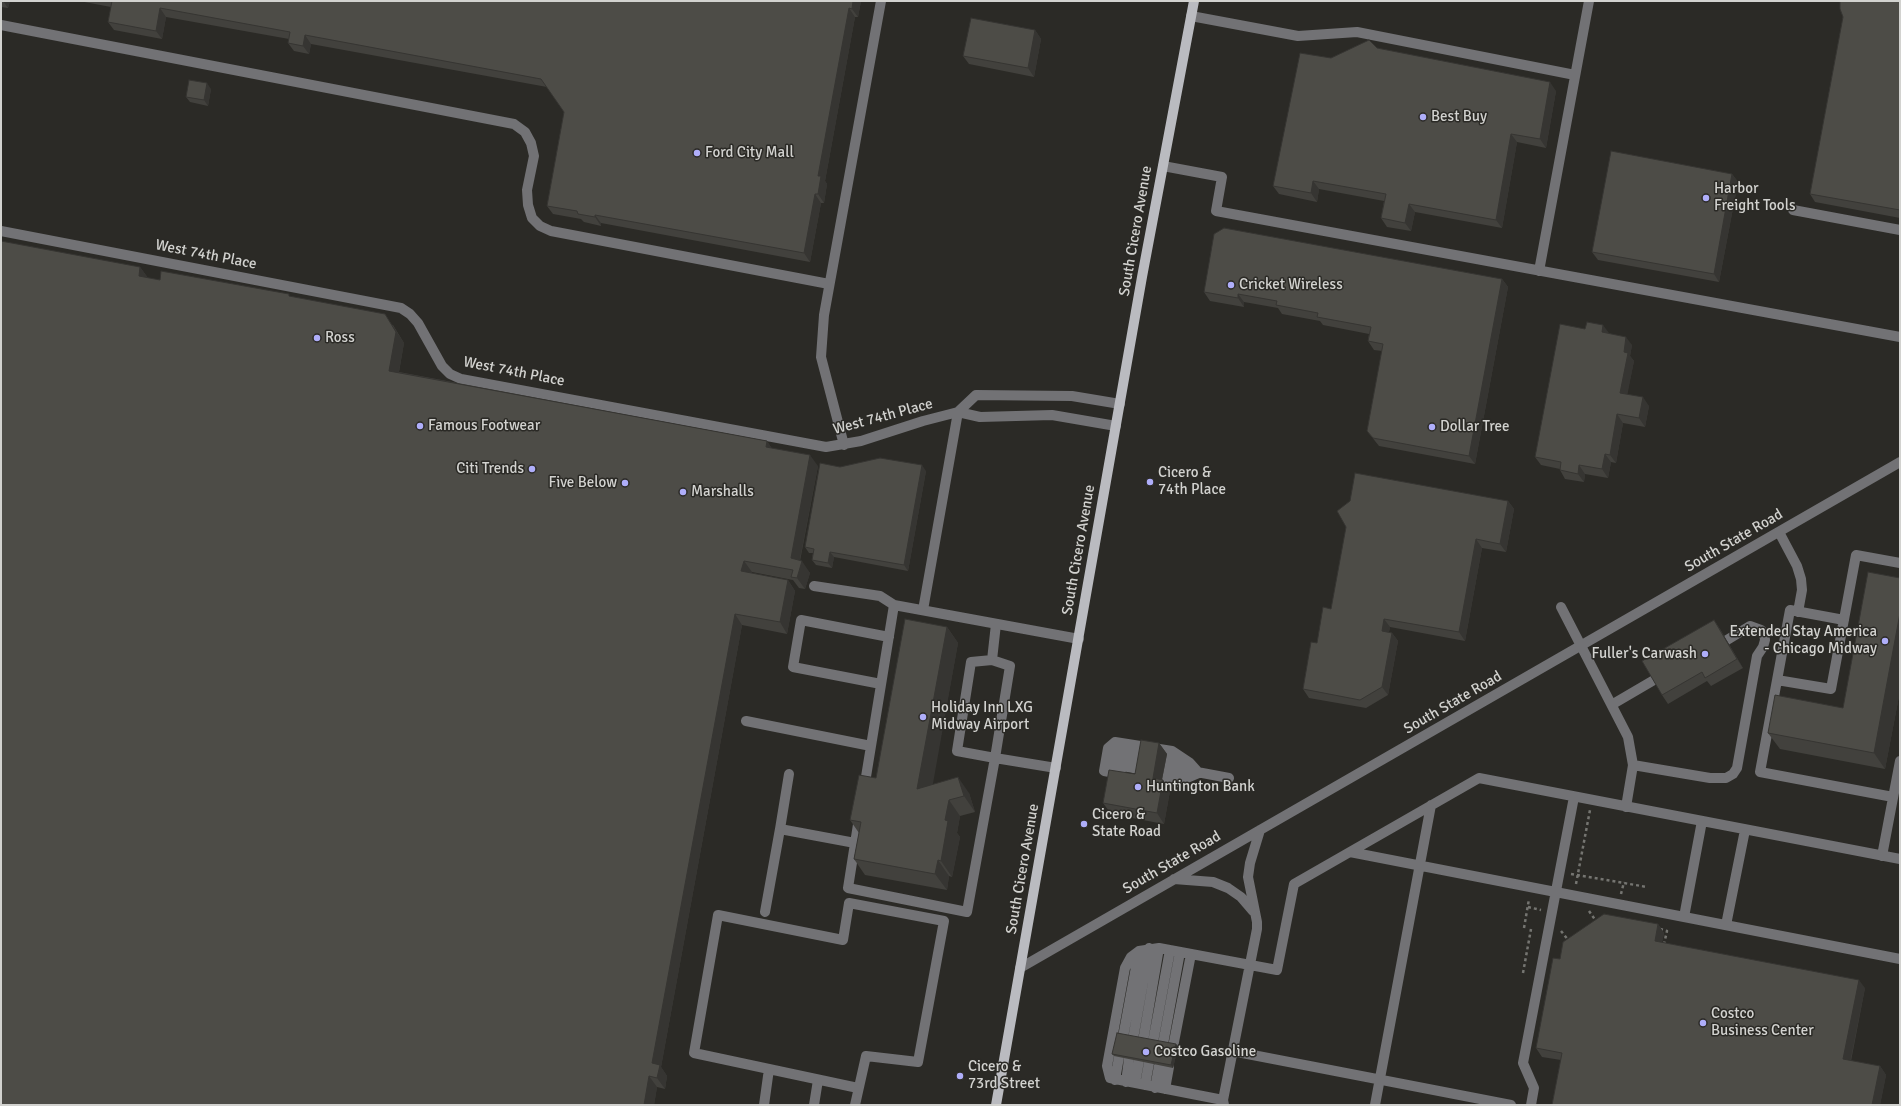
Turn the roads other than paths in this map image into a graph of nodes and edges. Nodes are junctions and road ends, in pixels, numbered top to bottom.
1 (881, 1) edge
2 (1194, 1) edge
3 (1589, 1) edge
4 (1191, 16) junction
5 (1, 25) edge
6 (1576, 74) junction
7 (1163, 166) junction
8 (1792, 210) dead end
9 (1900, 230) edge
10 (1, 231) edge
11 (1539, 271) junction
12 (829, 284) junction
13 (1900, 337) edge
14 (1120, 404) junction
15 (958, 412) junction
16 (1116, 426) junction
17 (844, 445) junction
18 (1900, 462) edge
19 (1778, 532) junction
20 (1900, 563) edge
21 (814, 586) dead end
22 (894, 605) junction
23 (1561, 607) dead end
24 (923, 610) junction
25 (1798, 612) junction
26 (1844, 620) junction
27 (996, 624) junction
28 (889, 637) junction
29 (1079, 639) junction
30 (1727, 640) edge
31 (1582, 645) junction
32 (1763, 646) junction
33 (992, 660) junction
34 (1654, 680) edge
35 (1777, 680) junction
36 (881, 684) junction
37 (1613, 704) junction
38 (746, 721) dead end
39 (871, 746) junction
40 (995, 758) junction
41 (1106, 760) junction
42 (1900, 761) edge
43 (1190, 763) junction
44 (1633, 764) junction
45 (1056, 768) junction
46 (1737, 768) junction
47 (1164, 770) junction
48 (1199, 772) junction
49 (789, 774) dead end
50 (1229, 778) dead end
51 (1574, 797) junction
52 (1893, 798) junction
53 (1431, 805) junction
54 (1626, 807) junction
55 (1702, 821) junction
56 (780, 829) junction
57 (1260, 830) junction
58 (1744, 830) junction
59 (855, 843) junction
60 (1350, 852) junction
61 (1882, 856) junction
62 (1900, 860) edge
63 (1420, 865) junction
64 (1173, 879) junction
65 (1556, 892) junction
66 (765, 912) dead end
67 (1256, 914) junction
68 (1684, 917) junction
69 (1726, 925) junction
70 (1154, 948) junction
71 (1139, 951) junction
72 (1180, 952) junction
73 (1900, 959) edge
74 (1249, 965) junction
75 (1020, 968) junction
76 (1123, 1037) edge
77 (1153, 1043) junction
78 (1232, 1052) junction
79 (1119, 1057) edge
80 (1164, 1066) edge
81 (769, 1069) junction
82 (818, 1080) junction
83 (1114, 1080) junction
84 (1379, 1080) junction
85 (1135, 1084) junction
86 (858, 1088) junction
87 (1160, 1088) junction
88 (1222, 1103) edge
89 (764, 1105) edge
90 (814, 1105) edge
91 (855, 1105) edge
92 (996, 1105) edge
93 (1375, 1105) edge
94 (1511, 1105) edge
95 (1531, 1105) edge

1 - 12 street
2 - 4 main road, South Cicero Avenue
3 - 6 street
4 - 6 street
4 - 7 main road, South Cicero Avenue
5 - 12 street
6 - 11 street
7 - 11 street
7 - 14 main road, South Cicero Avenue
8 - 9 street
10 - 17 street, West 74th Place
11 - 13 street
12 - 17 street
14 - 15 street, West 74th Place
14 - 16 main road, South Cicero Avenue
15 - 16 street, West 74th Place
15 - 17 street, West 74th Place
15 - 24 street
16 - 29 main road, South Cicero Avenue
18 - 19 street, South State Road
19 - 25 street
19 - 31 street, South State Road
20 - 26 street
21 - 22 street
22 - 24 street
22 - 28 street
23 - 31 street
24 - 27 street
25 - 26 street
25 - 35 street
26 - 35 street
27 - 29 street
27 - 33 street
28 - 36 street
28 - 36 street
29 - 45 main road, South Cicero Avenue
30 - 32 street
31 - 37 street
31 - 57 street, South State Road
32 - 46 street
32 - 46 street
33 - 40 street
33 - 40 street
34 - 37 street
35 - 52 street
36 - 39 street
37 - 44 street
38 - 39 street
39 - 59 street
40 - 45 street
40 - 59 street
41 - 41 street
41 - 43 street
42 - 52 street
43 - 47 street
43 - 48 street
44 - 46 street
44 - 54 street
45 - 75 main road, South Cicero Avenue
47 - 48 street
47 - 48 street
48 - 50 street
49 - 56 street
51 - 53 street
51 - 54 street
51 - 65 street
52 - 61 street
53 - 60 street
53 - 63 street
54 - 55 street
55 - 58 street
55 - 68 street
56 - 59 street
56 - 66 street
57 - 64 street, South State Road
57 - 67 street
58 - 61 street
58 - 69 street
60 - 63 street
60 - 74 street
61 - 62 street
63 - 65 street
63 - 84 street
64 - 67 street
64 - 75 street, South State Road
65 - 68 street
65 - 95 street
67 - 74 street
68 - 69 street
69 - 73 street
70 - 71 street
70 - 72 street
70 - 77 street
71 - 76 street
71 - 83 street
72 - 74 street
72 - 77 street
72 - 77 street
74 - 78 street
75 - 92 main road, South Cicero Avenue
78 - 84 street
78 - 88 street
79 - 83 street
80 - 87 street
81 - 82 street
81 - 86 street
81 - 89 street
82 - 86 street
82 - 90 street
83 - 85 street
84 - 93 street
84 - 94 street
85 - 85 street
85 - 87 street
86 - 91 street
87 - 88 street

